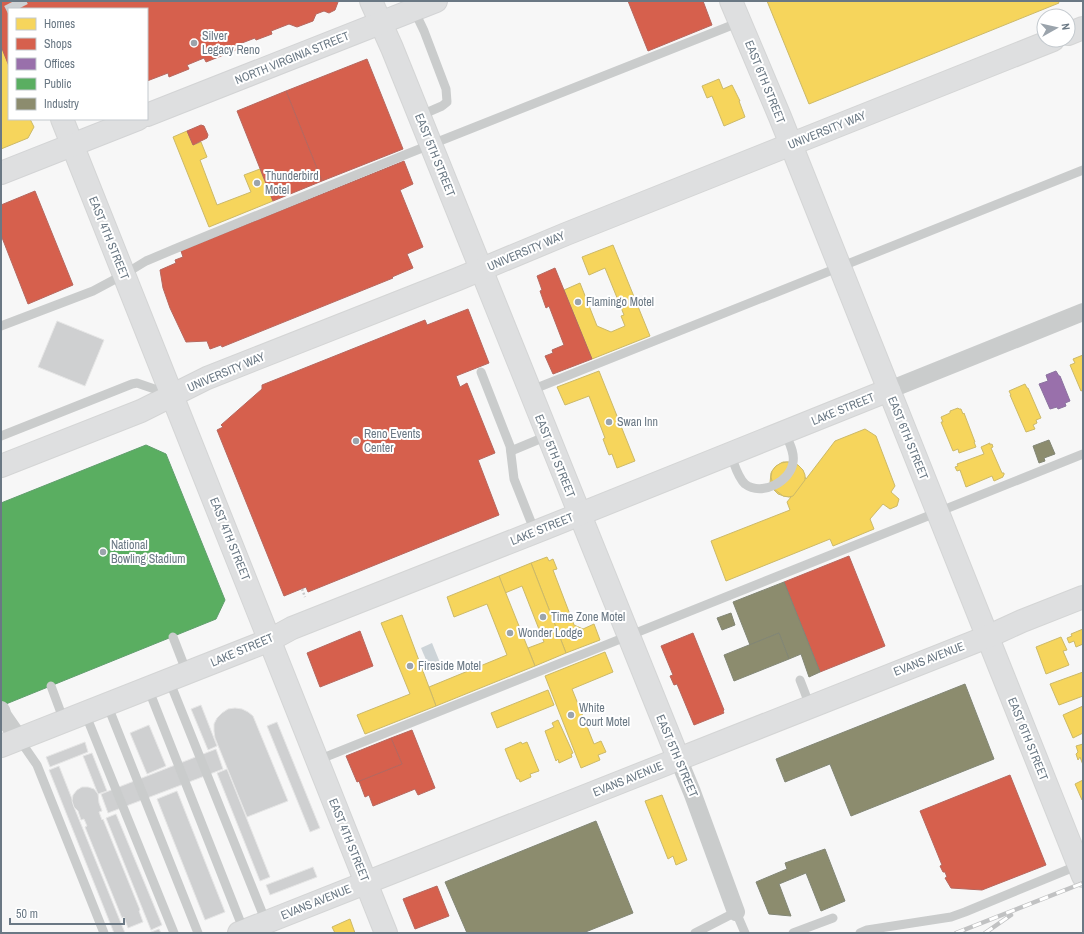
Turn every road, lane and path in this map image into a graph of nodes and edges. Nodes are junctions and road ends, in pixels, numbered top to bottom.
1 (371, 1) edge
2 (436, 1) edge
3 (731, 1) edge
4 (414, 10) junction
5 (740, 22) junction
6 (380, 23) junction
7 (1036, 47) edge
8 (148, 116) edge
9 (419, 116) junction
10 (62, 120) edge
11 (135, 120) edge
12 (72, 144) junction
13 (431, 145) junction
14 (790, 145) junction
15 (1083, 170) edge
16 (1, 173) edge
17 (840, 267) junction
18 (481, 270) junction
19 (123, 275) junction
20 (1083, 312) edge
21 (1, 326) edge
22 (481, 372) dead end
23 (889, 390) junction
24 (529, 391) junction
25 (172, 395) junction
26 (785, 432) junction
27 (1, 436) edge
28 (547, 436) junction
29 (510, 450) junction
30 (730, 453) junction
31 (1083, 454) edge
32 (1, 466) edge
33 (937, 511) junction
34 (579, 514) junction
35 (535, 532) junction
36 (302, 589) dead end
37 (305, 597) dead end
38 (1083, 597) edge
39 (628, 636) junction
40 (987, 636) junction
41 (173, 637) dead end
42 (270, 640) junction
43 (178, 676) junction
44 (800, 680) dead end
45 (51, 686) dead end
46 (148, 688) junction
47 (107, 704) junction
48 (810, 706) junction
49 (1, 710) edge
50 (85, 713) junction
51 (64, 721) junction
52 (10, 743) edge
53 (678, 758) junction
54 (318, 760) junction
55 (1082, 868) edge
56 (366, 882) junction
57 (736, 912) junction
58 (833, 918) dead end
59 (266, 922) junction
60 (242, 932) edge
61 (104, 933) edge
62 (174, 933) edge
63 (198, 933) edge
64 (386, 933) edge
65 (695, 933) edge
66 (745, 933) edge
67 (793, 933) edge
68 (860, 933) edge

1 - 6 main road, EAST 5TH STREET
2 - 4 main road, NORTH VIRGINIA STREET
3 - 5 main road, EAST 6TH STREET
4 - 6 main road, NORTH VIRGINIA STREET
4 - 9 lane
5 - 13 lane
5 - 14 main road, EAST 6TH STREET
6 - 8 main road, NORTH VIRGINIA STREET
6 - 9 main road, EAST 5TH STREET
7 - 14 main road, UNIVERSITY WAY
9 - 13 main road, EAST 5TH STREET
10 - 12 main road, EAST 4TH STREET
11 - 12 main road
12 - 16 main road
12 - 19 main road, EAST 4TH STREET
13 - 18 main road, EAST 5TH STREET
13 - 19 lane
14 - 17 main road, EAST 6TH STREET
14 - 18 main road, UNIVERSITY WAY
15 - 17 lane
17 - 23 main road, EAST 6TH STREET
17 - 24 lane
18 - 24 main road, EAST 5TH STREET
18 - 25 main road, UNIVERSITY WAY
19 - 21 lane
19 - 25 main road, EAST 4TH STREET
20 - 23 street, LAKE STREET
22 - 29 lane
23 - 26 main road, LAKE STREET
23 - 33 main road, EAST 6TH STREET
24 - 28 main road, EAST 5TH STREET
25 - 27 lane
25 - 32 main road, UNIVERSITY WAY
25 - 42 main road, EAST 4TH STREET
26 - 30 main road, LAKE STREET
26 - 30 lane
28 - 29 lane
28 - 34 main road, EAST 5TH STREET
29 - 35 lane
30 - 34 main road, LAKE STREET
31 - 33 lane
33 - 39 lane
33 - 40 main road, EAST 6TH STREET
34 - 35 main road, LAKE STREET
34 - 39 main road, EAST 5TH STREET
35 - 42 main road, LAKE STREET
36 - 37 path
38 - 40 main road, EVANS AVENUE
39 - 53 main road, EAST 5TH STREET
39 - 54 lane
40 - 48 main road, EVANS AVENUE
40 - 55 main road, EAST 6TH STREET
41 - 43 lane
42 - 43 main road, LAKE STREET
42 - 54 main road, EAST 4TH STREET
43 - 46 main road, LAKE STREET
43 - 59 lane
44 - 48 lane
45 - 51 lane
46 - 47 main road, LAKE STREET
46 - 60 lane
47 - 50 main road, LAKE STREET
47 - 63 lane
48 - 53 main road, EVANS AVENUE
49 - 52 street
50 - 51 main road, LAKE STREET
50 - 62 lane
51 - 52 main road, LAKE STREET
52 - 61 lane
53 - 56 main road, EVANS AVENUE
53 - 57 street, EAST 5TH STREET
54 - 56 main road, EAST 4TH STREET
55 - 68 lane
56 - 59 main road, EVANS AVENUE
56 - 64 main road, EAST 4TH STREET
57 - 65 lane
57 - 66 lane
58 - 67 lane
59 - 60 main road, EVANS AVENUE

